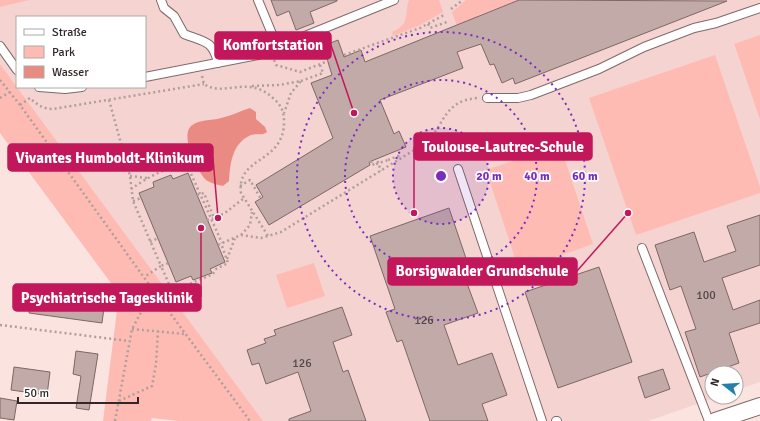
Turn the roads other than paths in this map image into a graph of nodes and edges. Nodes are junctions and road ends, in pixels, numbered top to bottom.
1 (161, 0) edge
2 (258, 0) edge
3 (394, 0) edge
4 (760, 8) edge
5 (0, 46) edge
6 (274, 48) junction
7 (218, 63) junction
8 (16, 69) edge
9 (146, 77) edge
10 (49, 88) edge
11 (70, 88) edge
12 (487, 98) road end
13 (458, 169) dead end
14 (642, 248) dead end
15 (760, 406) edge
16 (542, 421) edge
17 (709, 421) edge
18 (715, 421) edge

1 - 7 lane
2 - 6 lane
3 - 6 lane
4 - 12 lane
5 - 8 lane
6 - 7 lane
7 - 9 lane
10 - 11 lane
13 - 16 lane
14 - 17 lane
15 - 18 street

